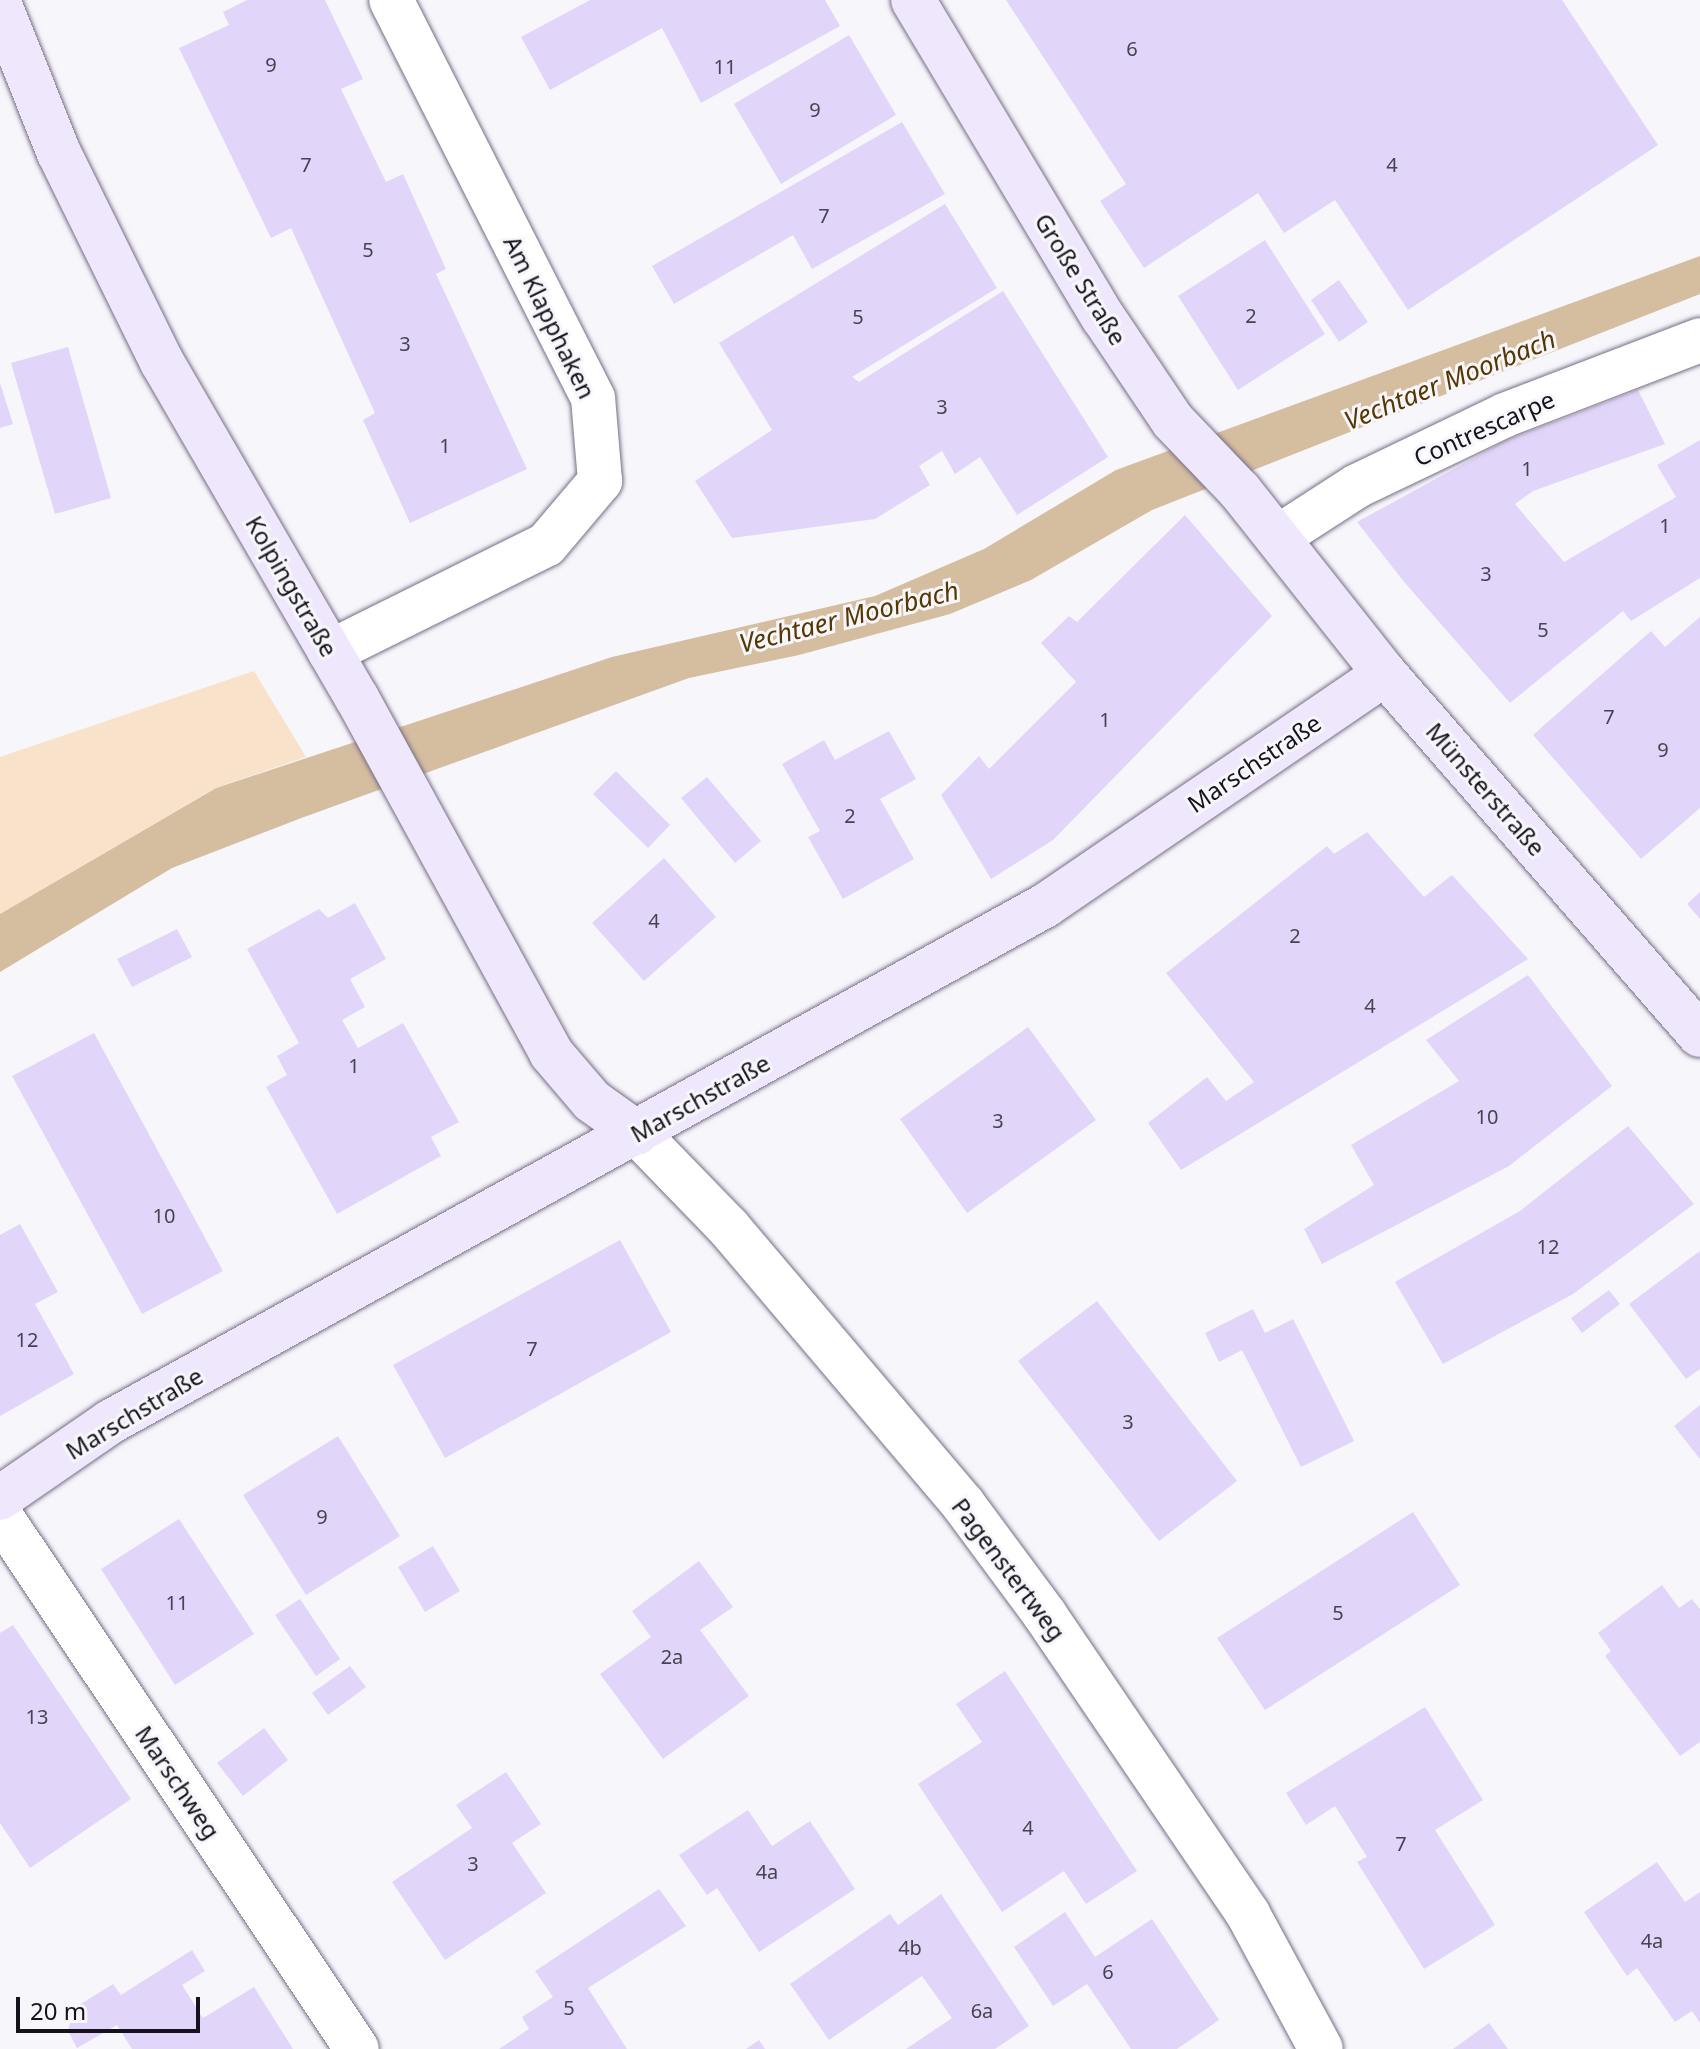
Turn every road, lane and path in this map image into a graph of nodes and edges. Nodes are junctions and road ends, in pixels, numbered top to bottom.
1 (391, 0) edge
2 (913, 0) edge
3 (0, 5) edge
4 (1700, 340) edge
5 (1278, 537) junction
6 (330, 652) junction
7 (1385, 674) junction
8 (1700, 1035) edge
9 (637, 1133) junction
10 (0, 1498) edge
11 (0, 1515) edge
12 (357, 2049) edge
13 (1321, 2049) edge

1 - 6 street, Am Klapphaken
2 - 5 street, Große Straße
3 - 6 street, Kolpingstraße
4 - 5 street, Contrescarpe
5 - 7 street, Münsterstraße
6 - 9 street, Kolpingstraße
7 - 8 street, Münsterstraße
7 - 9 street, Marschstraße
9 - 10 street, Marschstraße
9 - 13 street, Pagenstertweg
11 - 12 street, Marschweg

